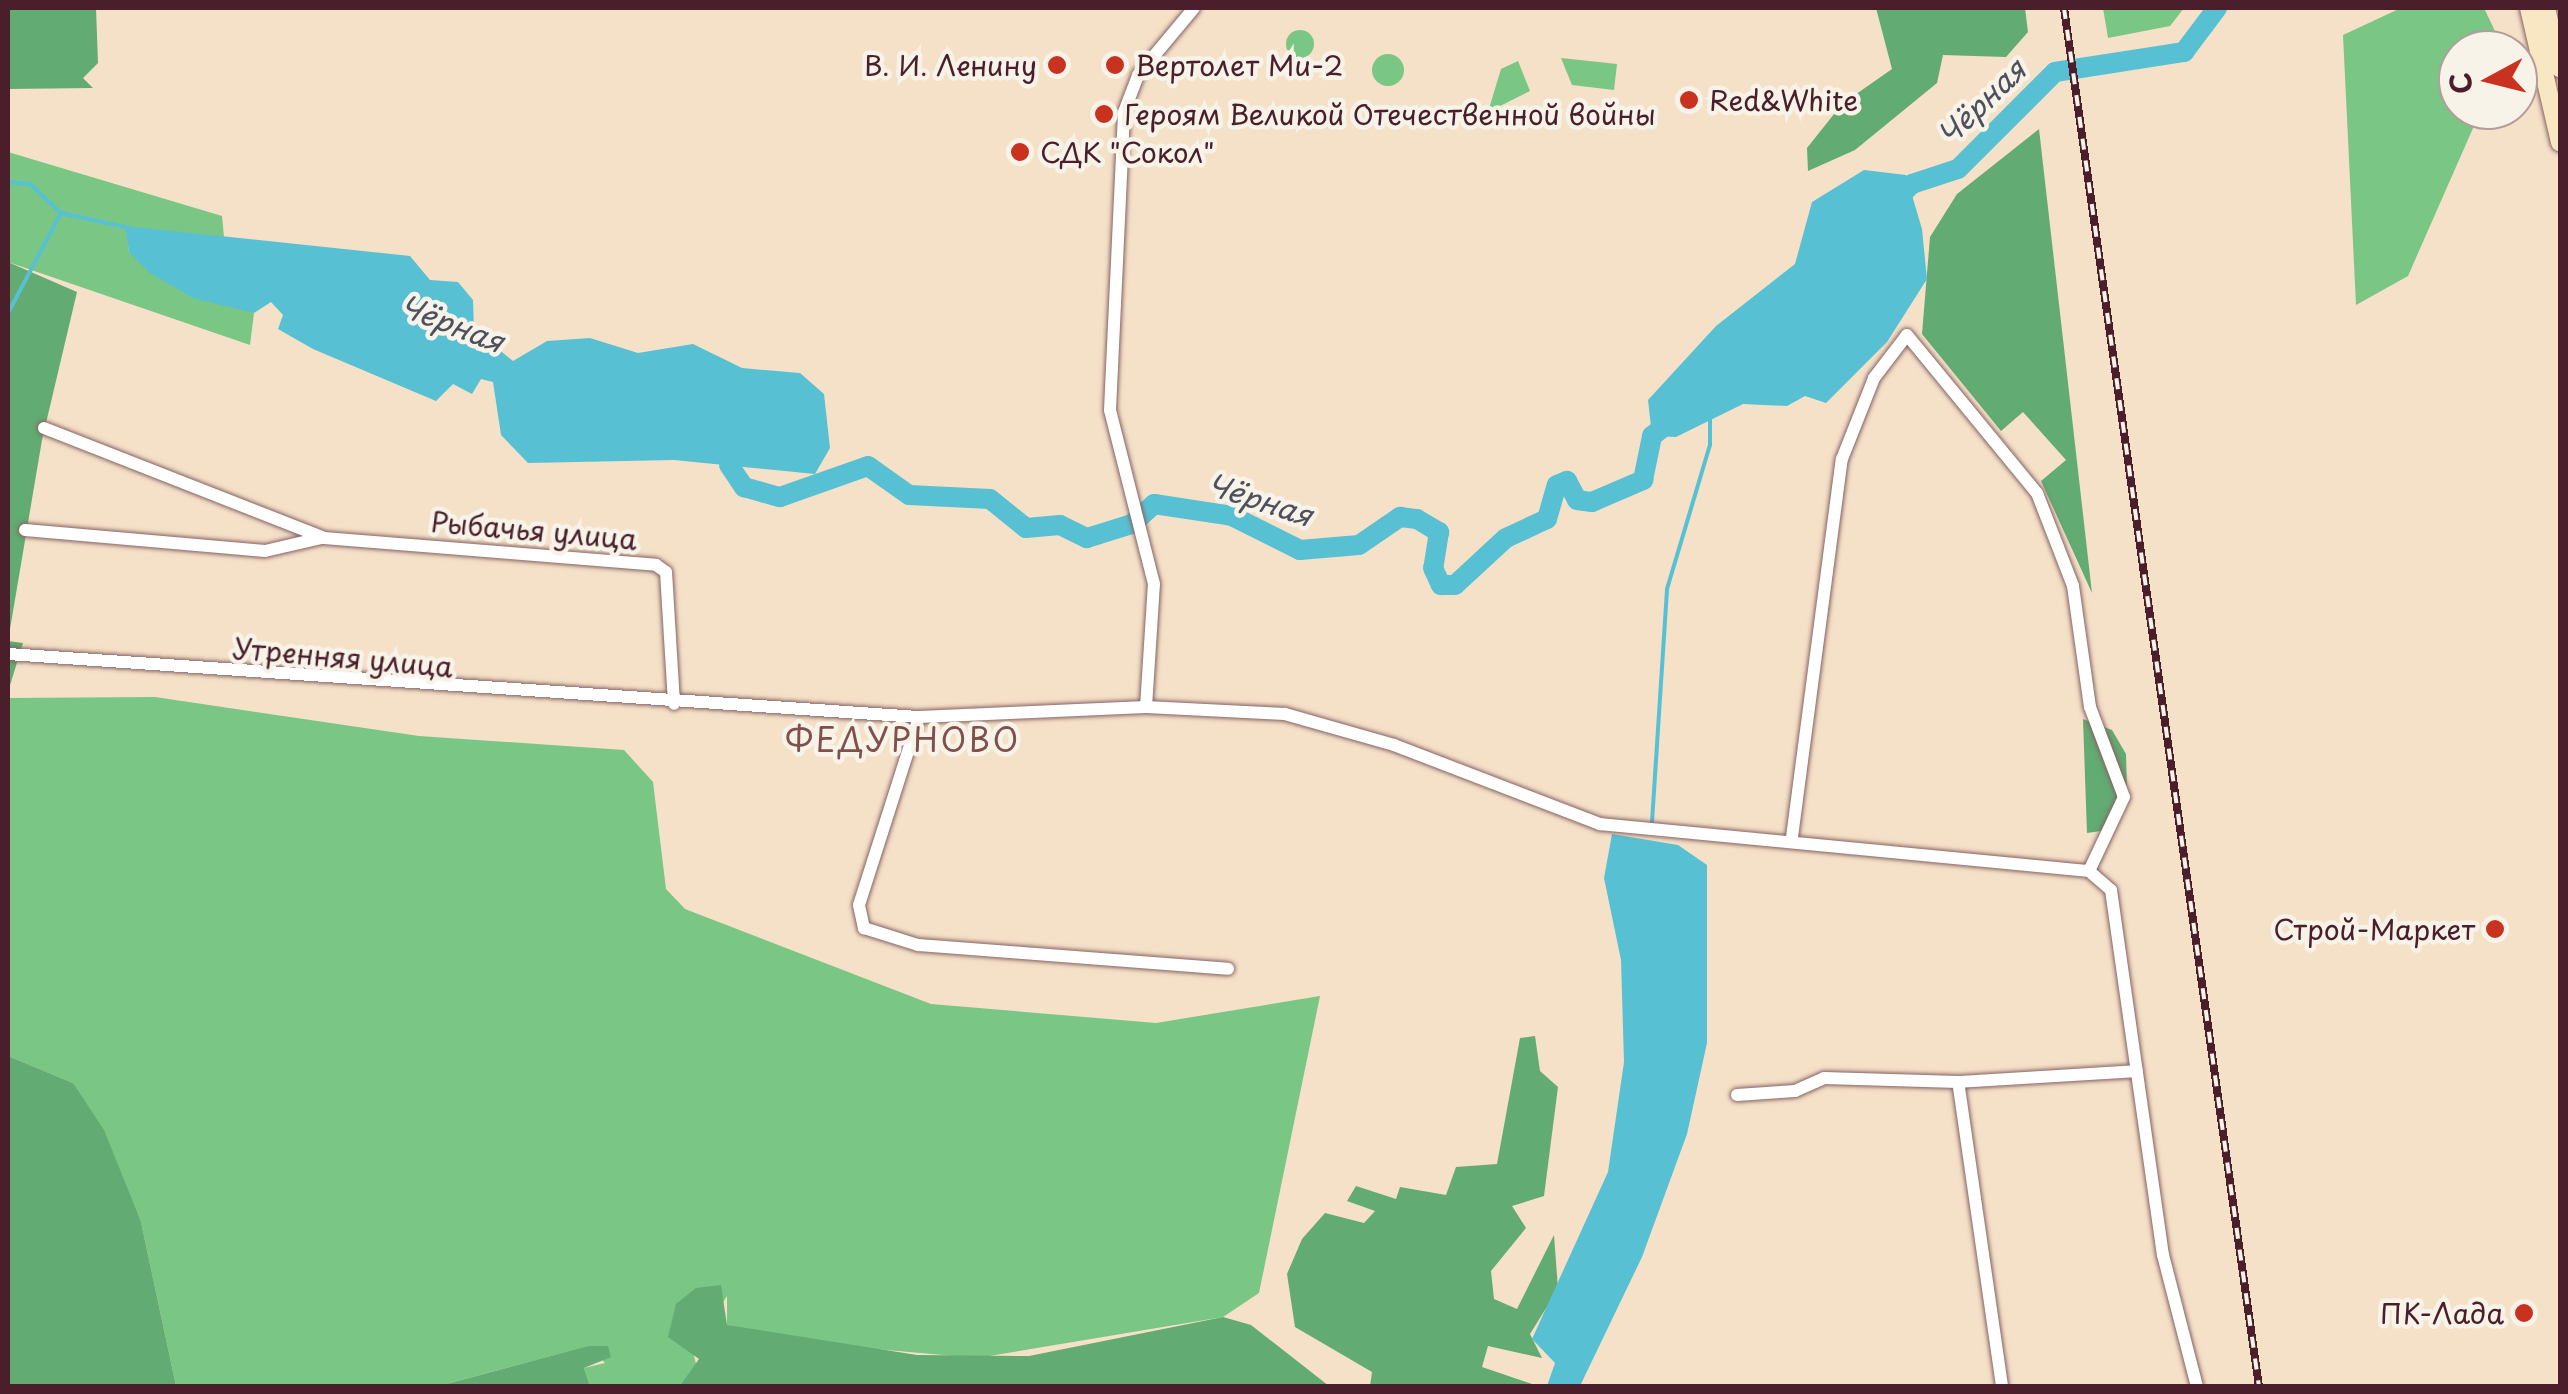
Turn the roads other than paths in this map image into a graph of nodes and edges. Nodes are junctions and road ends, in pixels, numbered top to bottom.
1 (1194, 8) edge
2 (2529, 8) edge
3 (2546, 8) edge
4 (2560, 68) edge
5 (2560, 142) edge
6 (44, 428) dead end
7 (25, 530) dead end
8 (324, 538) junction
9 (8, 654) edge
10 (674, 704) junction
11 (1146, 706) junction
12 (919, 717) junction
13 (1792, 837) junction
14 (2089, 872) junction
15 (1228, 969) dead end
16 (2137, 1070) junction
17 (1958, 1082) junction
18 (1736, 1095) dead end
19 (2002, 1386) edge
20 (2197, 1386) edge

1 - 11 street
2 - 5 main road
3 - 4 main road
6 - 8 street
7 - 8 street
8 - 10 street, Рыбачья улица
9 - 10 street, Утренняя улица
10 - 12 street, Утренняя улица
11 - 12 street, Утренняя улица
11 - 13 street, Утренняя улица
12 - 15 street
13 - 14 street, Утренняя улица
13 - 14 street
14 - 16 street
16 - 17 street
16 - 20 street
17 - 18 street
17 - 19 street

